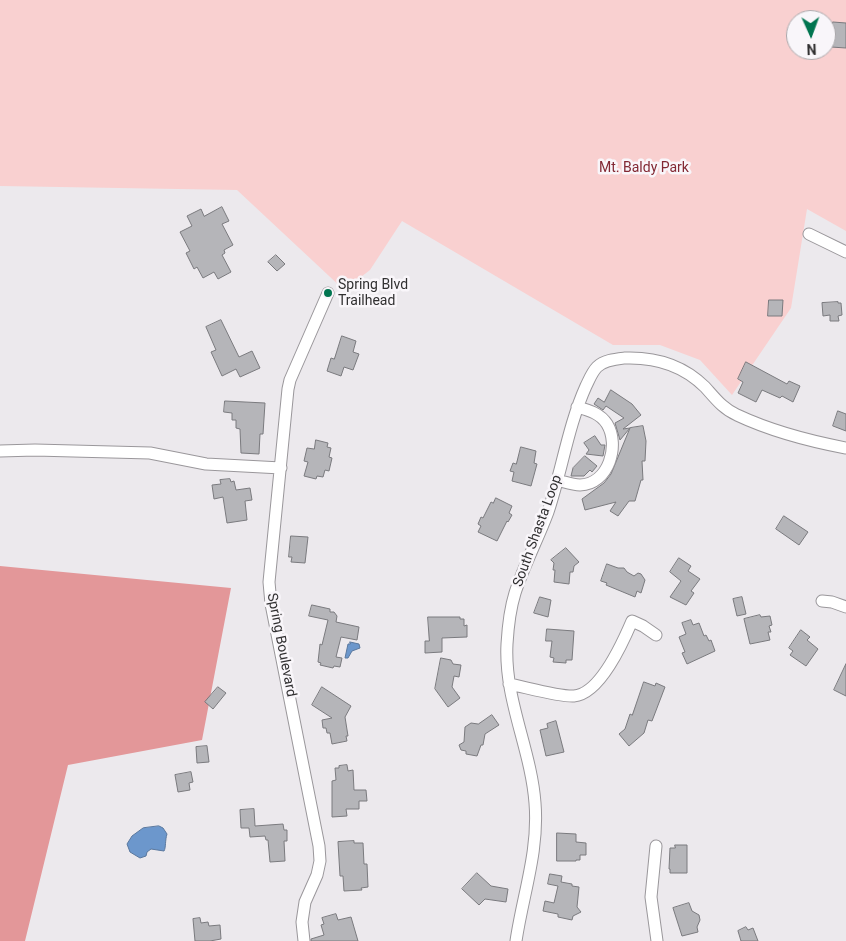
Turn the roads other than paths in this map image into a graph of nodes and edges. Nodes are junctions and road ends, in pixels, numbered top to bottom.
1 (809, 234) dead end
2 (846, 252) edge
3 (328, 293) dead end
4 (577, 406) junction
5 (846, 448) edge
6 (0, 451) edge
7 (281, 468) junction
8 (557, 480) junction
9 (822, 601) dead end
10 (846, 607) edge
11 (656, 635) dead end
12 (509, 684) junction
13 (656, 846) dead end
14 (304, 941) edge
15 (516, 941) edge
16 (657, 941) edge

1 - 2 street
3 - 7 street, Spring Boulevard
4 - 5 street, South Shasta Loop
4 - 8 street, South Shasta Loop
4 - 8 street
6 - 7 street
7 - 14 street, Spring Boulevard
8 - 12 street, South Shasta Loop
9 - 10 street
11 - 12 street
12 - 15 street, South Shasta Loop
13 - 16 street

